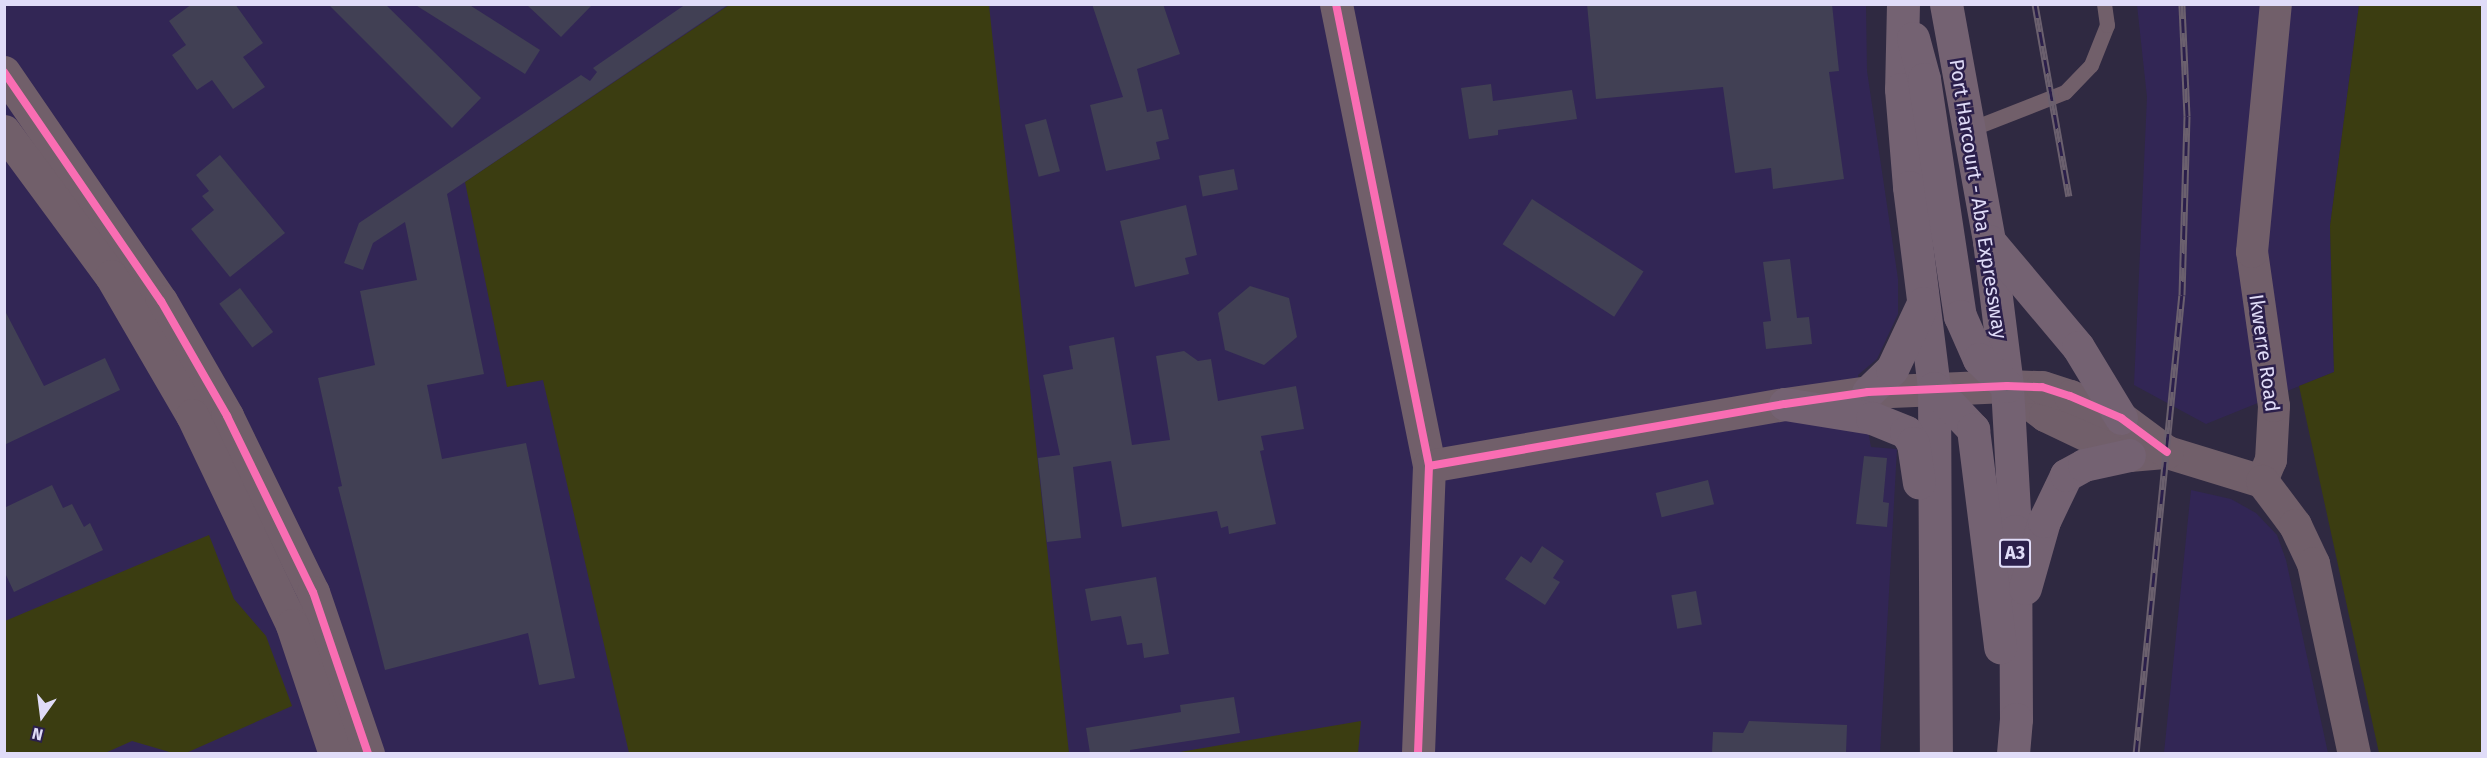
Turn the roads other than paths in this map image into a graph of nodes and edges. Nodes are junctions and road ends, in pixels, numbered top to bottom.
1 (1336, 4) edge
2 (1904, 4) edge
3 (1946, 4) edge
4 (2104, 4) edge
5 (2276, 4) edge
6 (4, 72) edge
7 (1968, 130) junction
8 (5, 132) edge
9 (1989, 241) junction
10 (1925, 298) junction
11 (2007, 386) junction
12 (1934, 388) junction
13 (1868, 392) junction
14 (1785, 404) junction
15 (2121, 418) junction
16 (2167, 452) junction
17 (2129, 455) junction
18 (1429, 466) junction
19 (2262, 481) junction
20 (1935, 571) junction
21 (2015, 625) junction
22 (2016, 719) junction
23 (335, 753) edge
24 (368, 753) edge
25 (1418, 753) edge
26 (1936, 753) edge
27 (2013, 753) edge
28 (2354, 753) edge

1 - 18 street
2 - 10 highway
2 - 11 highway
3 - 7 highway, Port Harcourt - Aba Expressway / A3
4 - 7 lane
5 - 19 street, Ikwerre Road
6 - 24 street
7 - 9 highway, Port Harcourt - Aba Expressway / A3
8 - 23 street
9 - 11 highway, Port Harcourt - Aba Expressway / A3
9 - 15 highway
10 - 12 highway
10 - 13 highway
11 - 12 street
11 - 15 street
11 - 17 street
11 - 21 highway, Port Harcourt - Aba Expressway / A3
12 - 13 street
12 - 20 highway
12 - 22 highway
13 - 14 street
14 - 18 street
14 - 20 highway
15 - 16 street
16 - 17 street
16 - 19 street
17 - 21 highway
18 - 25 street
19 - 28 street
20 - 26 highway
21 - 22 highway, Port Harcourt - Aba Expressway / A3
22 - 27 highway, Port Harcourt - Aba Expressway / A3

